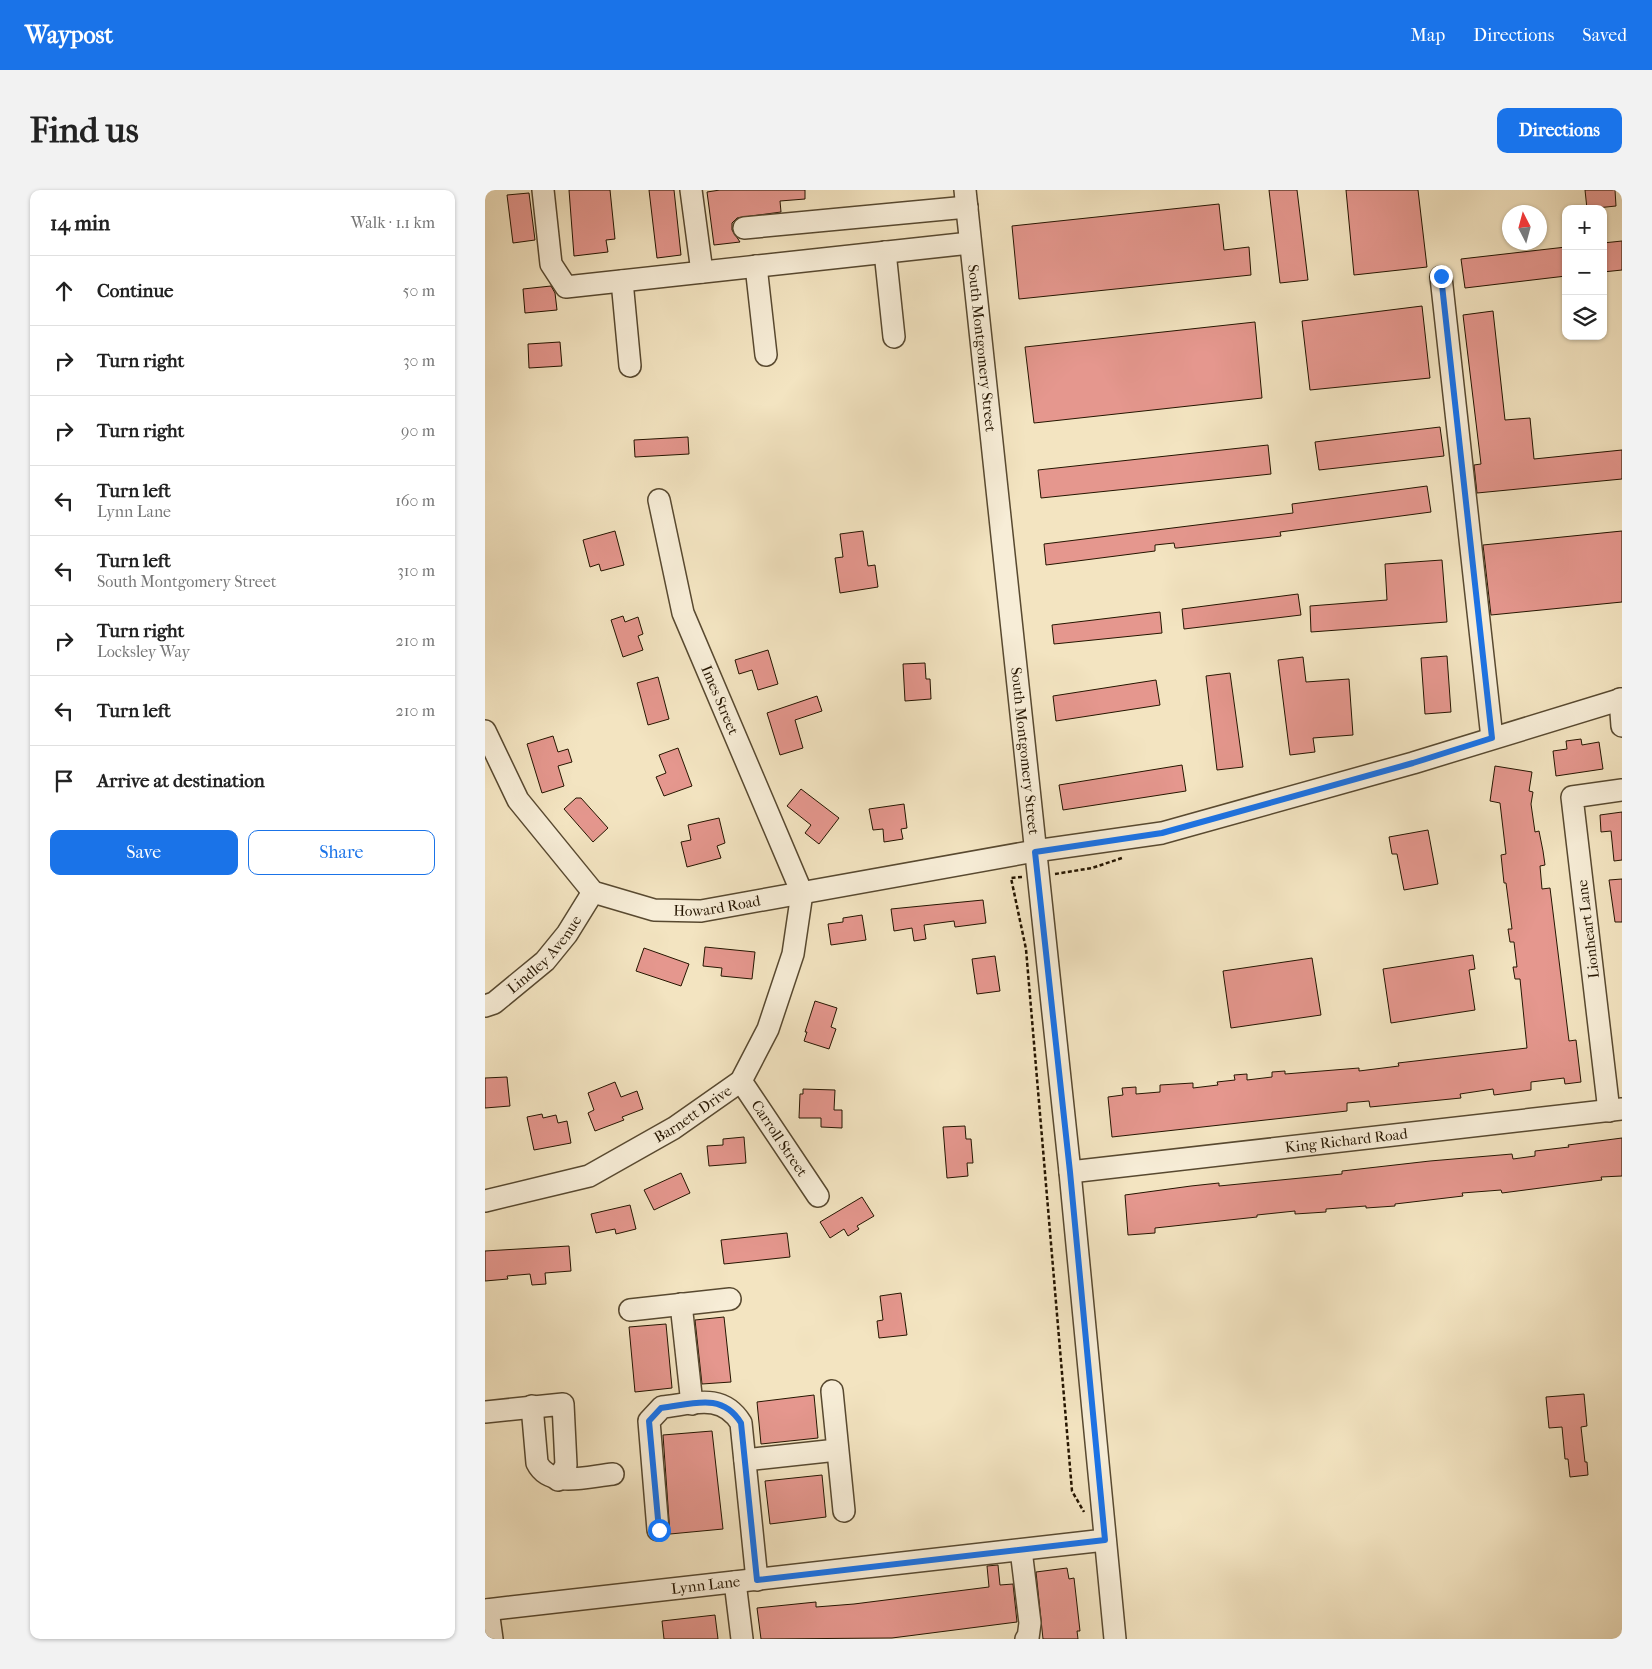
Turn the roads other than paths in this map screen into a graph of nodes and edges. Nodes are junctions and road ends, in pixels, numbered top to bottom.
1 (543, 190) edge
2 (691, 190) edge
3 (966, 198) edge
4 (744, 228) dead end
5 (970, 243) junction
6 (885, 252) junction
7 (756, 266) junction
8 (702, 272) junction
9 (1441, 276) dead end
10 (622, 281) junction
11 (894, 337) dead end
12 (766, 355) dead end
13 (630, 366) dead end
14 (659, 500) dead end
15 (1621, 699) edge
16 (1622, 726) edge
17 (485, 731) edge
18 (1492, 738) junction
19 (1622, 790) edge
20 (1035, 852) junction
21 (593, 892) junction
22 (802, 893) junction
23 (485, 1006) edge
24 (741, 1081) junction
25 (1615, 1110) edge
26 (1070, 1172) junction
27 (818, 1196) dead end
28 (485, 1201) edge
29 (729, 1299) dead end
30 (681, 1304) junction
31 (630, 1310) dead end
32 (832, 1391) dead end
33 (692, 1404) junction
34 (532, 1406) junction
35 (485, 1412) edge
36 (837, 1450) junction
37 (745, 1460) junction
38 (613, 1474) dead end
39 (558, 1480) junction
40 (844, 1511) dead end
41 (659, 1530) dead end
42 (1096, 1541) junction
43 (1021, 1550) junction
44 (757, 1580) junction
45 (735, 1582) junction
46 (487, 1610) edge
47 (492, 1639) edge
48 (743, 1639) edge
49 (1027, 1639) edge
50 (1115, 1639) edge

1 - 10 street
2 - 8 street
3 - 4 street
3 - 5 street, South Montgomery Street
5 - 6 street
5 - 20 street, South Montgomery Street
6 - 7 street
6 - 11 street
7 - 8 street
7 - 12 street
8 - 10 street
9 - 18 street
10 - 13 street
14 - 22 street, Imes Street
15 - 16 street
15 - 18 street, Howard Road
17 - 21 street
18 - 20 street, Howard Road
19 - 25 street, Lionheart Lane
20 - 22 street, Howard Road
20 - 26 street, South Montgomery Street
21 - 22 street, Howard Road
21 - 23 street, Lindley Avenue
22 - 24 street, Barnett Drive
24 - 27 street, Carroll Street
24 - 28 street, Barnett Drive
25 - 26 street, King Richard Road
26 - 42 street, South Montgomery Street
29 - 30 street
30 - 31 street
30 - 33 street
32 - 36 street
33 - 37 street
33 - 41 street
34 - 35 street
34 - 39 street
34 - 39 street
36 - 37 street
36 - 40 street
37 - 44 street
38 - 39 street
42 - 43 street, Lynn Lane
42 - 50 street, South Montgomery Street
43 - 44 street, Lynn Lane
43 - 49 street
44 - 45 street, Lynn Lane
45 - 46 street, Lynn Lane
45 - 48 street
46 - 47 street

